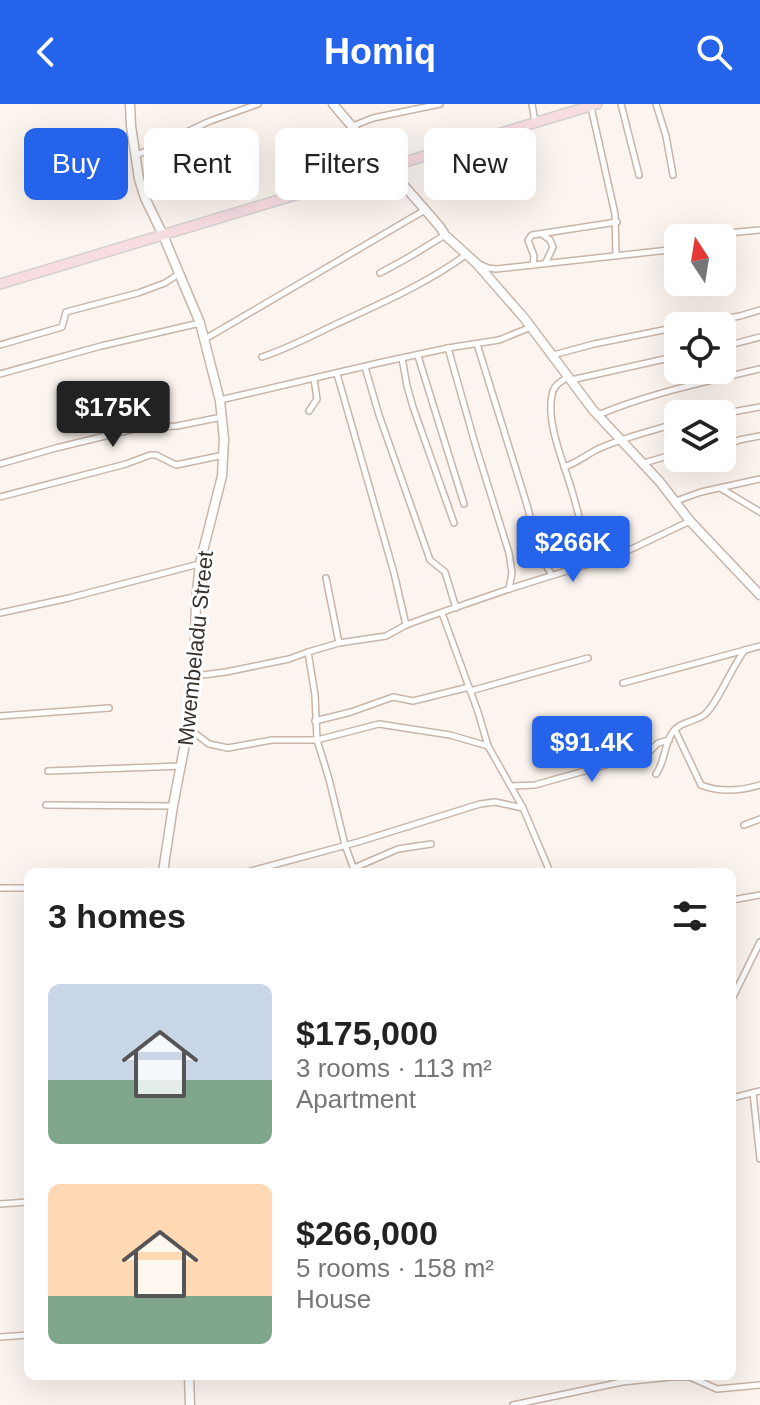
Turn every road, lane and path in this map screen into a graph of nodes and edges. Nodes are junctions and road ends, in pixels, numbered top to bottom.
1 (130, 104) edge
2 (258, 104) edge
3 (333, 104) edge
4 (440, 104) edge
5 (532, 104) edge
6 (621, 104) edge
7 (656, 104) edge
8 (594, 105) edge
9 (535, 123) junction
10 (352, 127) joint
11 (135, 157) junction
12 (408, 161) edge
13 (639, 175) dead end
14 (673, 175) dead end
15 (408, 191) edge
16 (278, 200) edge
17 (425, 210) junction
18 (617, 222) junction
19 (760, 230) edge
20 (736, 232) edge
21 (542, 233) junction
22 (163, 235) junction
23 (445, 235) junction
24 (664, 250) edge
25 (467, 254) junction
26 (616, 255) junction
27 (475, 261) junction
28 (546, 263) junction
29 (533, 265) junction
30 (180, 273) junction
31 (380, 273) dead end
32 (0, 284) edge
33 (760, 310) edge
34 (736, 317) edge
35 (200, 323) junction
36 (531, 327) junction
37 (664, 329) edge
38 (760, 337) edge
39 (205, 339) junction
40 (736, 343) edge
41 (477, 344) junction
42 (0, 345) edge
43 (448, 348) junction
44 (553, 355) junction
45 (418, 356) junction
46 (262, 357) dead end
47 (402, 358) junction
48 (664, 359) edge
49 (365, 367) junction
50 (760, 369) edge
51 (0, 374) edge
52 (337, 374) junction
53 (314, 379) junction
54 (570, 379) junction
55 (220, 401) junction
56 (760, 407) edge
57 (309, 411) dead end
58 (736, 411) edge
59 (598, 415) junction
60 (223, 417) junction
61 (664, 427) edge
62 (760, 436) edge
63 (621, 439) junction
64 (736, 441) edge
65 (224, 455) junction
66 (664, 457) edge
67 (643, 463) junction
68 (0, 464) edge
69 (564, 467) junction
70 (760, 479) edge
71 (721, 488) junction
72 (0, 497) edge
73 (676, 501) junction
74 (464, 504) dead end
75 (760, 512) edge
76 (690, 521) junction
77 (454, 523) dead end
78 (200, 563) junction
79 (590, 563) junction
80 (552, 575) junction
81 (326, 578) dead end
82 (509, 589) junction
83 (760, 595) edge
84 (456, 608) junction
85 (0, 613) edge
86 (442, 613) junction
87 (406, 625) junction
88 (339, 643) junction
89 (760, 646) edge
90 (745, 650) junction
91 (308, 652) junction
92 (588, 658) dead end
93 (194, 676) junction
94 (623, 683) dead end
95 (469, 689) junction
96 (109, 708) dead end
97 (0, 716) edge
98 (315, 721) junction
99 (188, 728) junction
100 (674, 729) junction
101 (317, 740) junction
102 (669, 740) junction
103 (488, 746) junction
104 (181, 766) junction
105 (48, 771) dead end
106 (656, 774) dead end
107 (760, 785) edge
108 (511, 786) junction
109 (46, 805) dead end
110 (173, 806) junction
111 (523, 808) junction
112 (760, 819) edge
113 (744, 825) dead end
114 (431, 844) dead end
115 (345, 845) junction
116 (164, 868) edge
117 (262, 868) edge
118 (354, 868) edge
119 (359, 868) edge
120 (548, 868) edge
121 (0, 888) edge
122 (24, 888) edge
123 (760, 895) edge
124 (736, 899) edge
125 (760, 942) edge
126 (736, 991) edge
127 (757, 1092) edge
128 (736, 1097) edge
129 (760, 1159) edge
130 (24, 1202) edge
131 (0, 1204) edge
132 (24, 1335) edge
133 (0, 1337) edge
134 (189, 1380) edge
135 (641, 1380) edge
136 (701, 1380) edge
137 (760, 1385) edge
138 (190, 1405) edge
139 (513, 1405) edge

1 - 11 street, Mwembeladu Street
2 - 11 street
3 - 10 street
4 - 10 street
5 - 9 street
6 - 13 street
7 - 14 street
8 - 9 main road
8 - 18 street
9 - 12 main road
11 - 22 street, Mwembeladu Street
15 - 17 street
16 - 22 main road
17 - 23 street
17 - 39 street
18 - 21 street
18 - 26 street
19 - 20 street
21 - 28 street
21 - 29 street
22 - 30 street, Mwembeladu Street
22 - 32 main road
23 - 25 street
23 - 31 street
24 - 26 street
25 - 27 street
25 - 46 street
26 - 28 street
27 - 29 street
27 - 36 street
28 - 29 street
30 - 35 street, Mwembeladu Street
30 - 42 street
33 - 34 street
35 - 39 street, Mwembeladu Street
35 - 51 street
36 - 41 street
36 - 44 street
37 - 44 street
38 - 40 street
39 - 55 street, Mwembeladu Street
41 - 43 street
41 - 80 street
43 - 45 street
43 - 82 street
44 - 54 street
45 - 47 street
45 - 74 street
47 - 49 street
47 - 77 street
48 - 54 street
49 - 52 street
49 - 84 street
50 - 59 street
52 - 53 street
52 - 87 street
53 - 55 street
53 - 57 street
54 - 59 street
54 - 69 street
55 - 60 street, Mwembeladu Street
56 - 58 street
59 - 63 street
60 - 65 street, Mwembeladu Street
60 - 68 street
61 - 63 street
62 - 64 street
63 - 67 street
63 - 69 street
65 - 72 street
65 - 78 street, Mwembeladu Street
66 - 67 street
67 - 73 street
69 - 79 street
70 - 71 street
71 - 73 street
71 - 75 street
73 - 76 street
76 - 79 street
76 - 83 street
78 - 85 street
78 - 93 street, Mwembeladu Street
79 - 80 street
80 - 82 street
81 - 88 street
82 - 84 street
84 - 86 street
86 - 87 street
86 - 95 street
87 - 88 street
88 - 91 street
89 - 90 street
90 - 94 street
90 - 100 street
91 - 93 street
91 - 98 street
92 - 95 street
93 - 99 street, Mwembeladu Street
95 - 98 street
95 - 103 street
96 - 97 street
98 - 101 street
99 - 101 street
99 - 104 street, Mwembeladu Street
100 - 102 street
100 - 107 street
101 - 103 street
101 - 115 street
102 - 106 street
102 - 108 street
103 - 108 street
104 - 105 street
104 - 110 street, Mwembeladu Street
108 - 111 street
109 - 110 street
110 - 116 street, Mwembeladu Street
111 - 115 street
111 - 120 street
112 - 113 street
114 - 119 street
115 - 117 street
115 - 118 street
121 - 122 street
123 - 124 street
125 - 126 street
127 - 128 street
127 - 129 street
130 - 131 street
132 - 133 street
134 - 138 street
135 - 139 street
136 - 137 street

